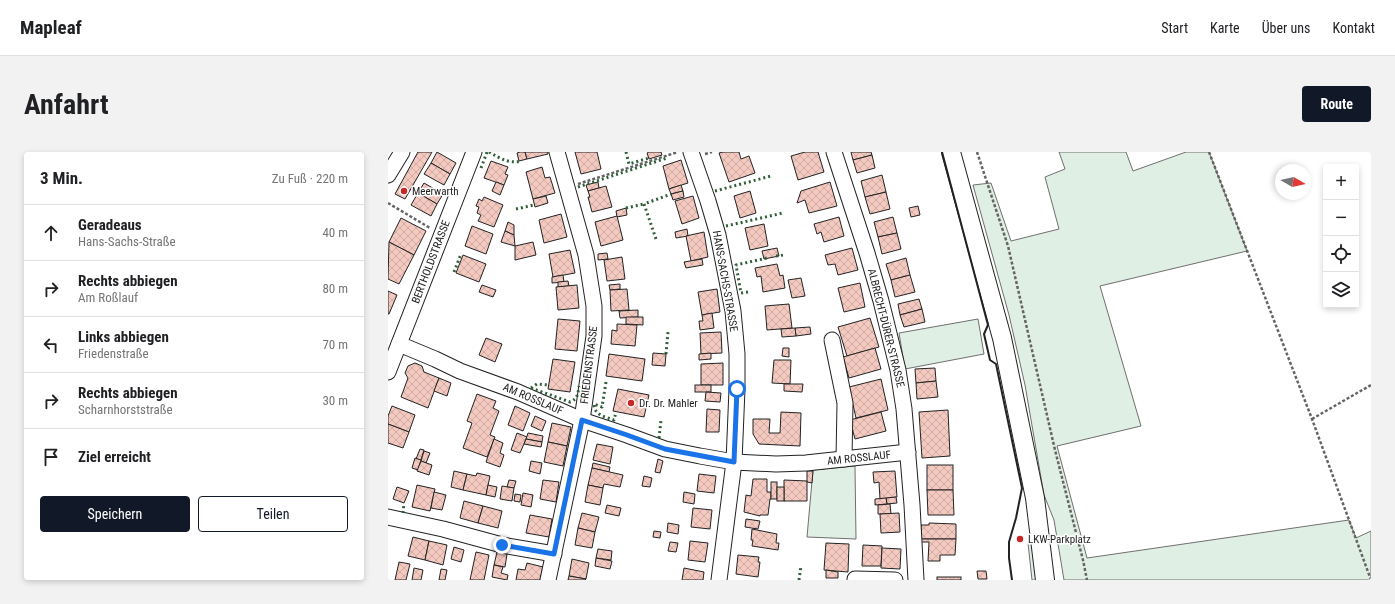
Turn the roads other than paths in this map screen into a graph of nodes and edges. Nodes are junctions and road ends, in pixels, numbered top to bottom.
1 (474, 152) edge
2 (557, 152) edge
3 (834, 152) edge
4 (951, 152) edge
5 (697, 153) edge
6 (832, 340) dead end
7 (399, 344) junction
8 (388, 372) edge
9 (582, 420) junction
10 (908, 452) junction
11 (844, 459) junction
12 (734, 462) junction
13 (388, 517) edge
14 (554, 554) junction
15 (548, 580) edge
16 (718, 580) edge
17 (855, 580) edge
18 (895, 580) edge
19 (916, 580) edge
20 (1045, 580) edge

1 - 7 street, BERTHOLDSTRASSE
2 - 9 street, FRIEDENSTRASSE
3 - 10 street, ALBRECHT-DÜRER-STRASSE
4 - 20 main road
5 - 12 street, HANS-SACHS-STRASSE
6 - 11 street
7 - 8 street, BERTHOLDSTRASSE
7 - 9 street, AM ROSSLAUF
9 - 12 street, AM ROSSLAUF
9 - 14 street, FRIEDENSTRASSE
10 - 11 street, AM ROSSLAUF
10 - 19 street, ALBRECHT-DÜRER-STRASSE
11 - 12 street, AM ROSSLAUF
12 - 16 street, HANS-SACHS-STRASSE
13 - 14 street
14 - 15 street, FRIEDENSTRASSE
17 - 18 street

